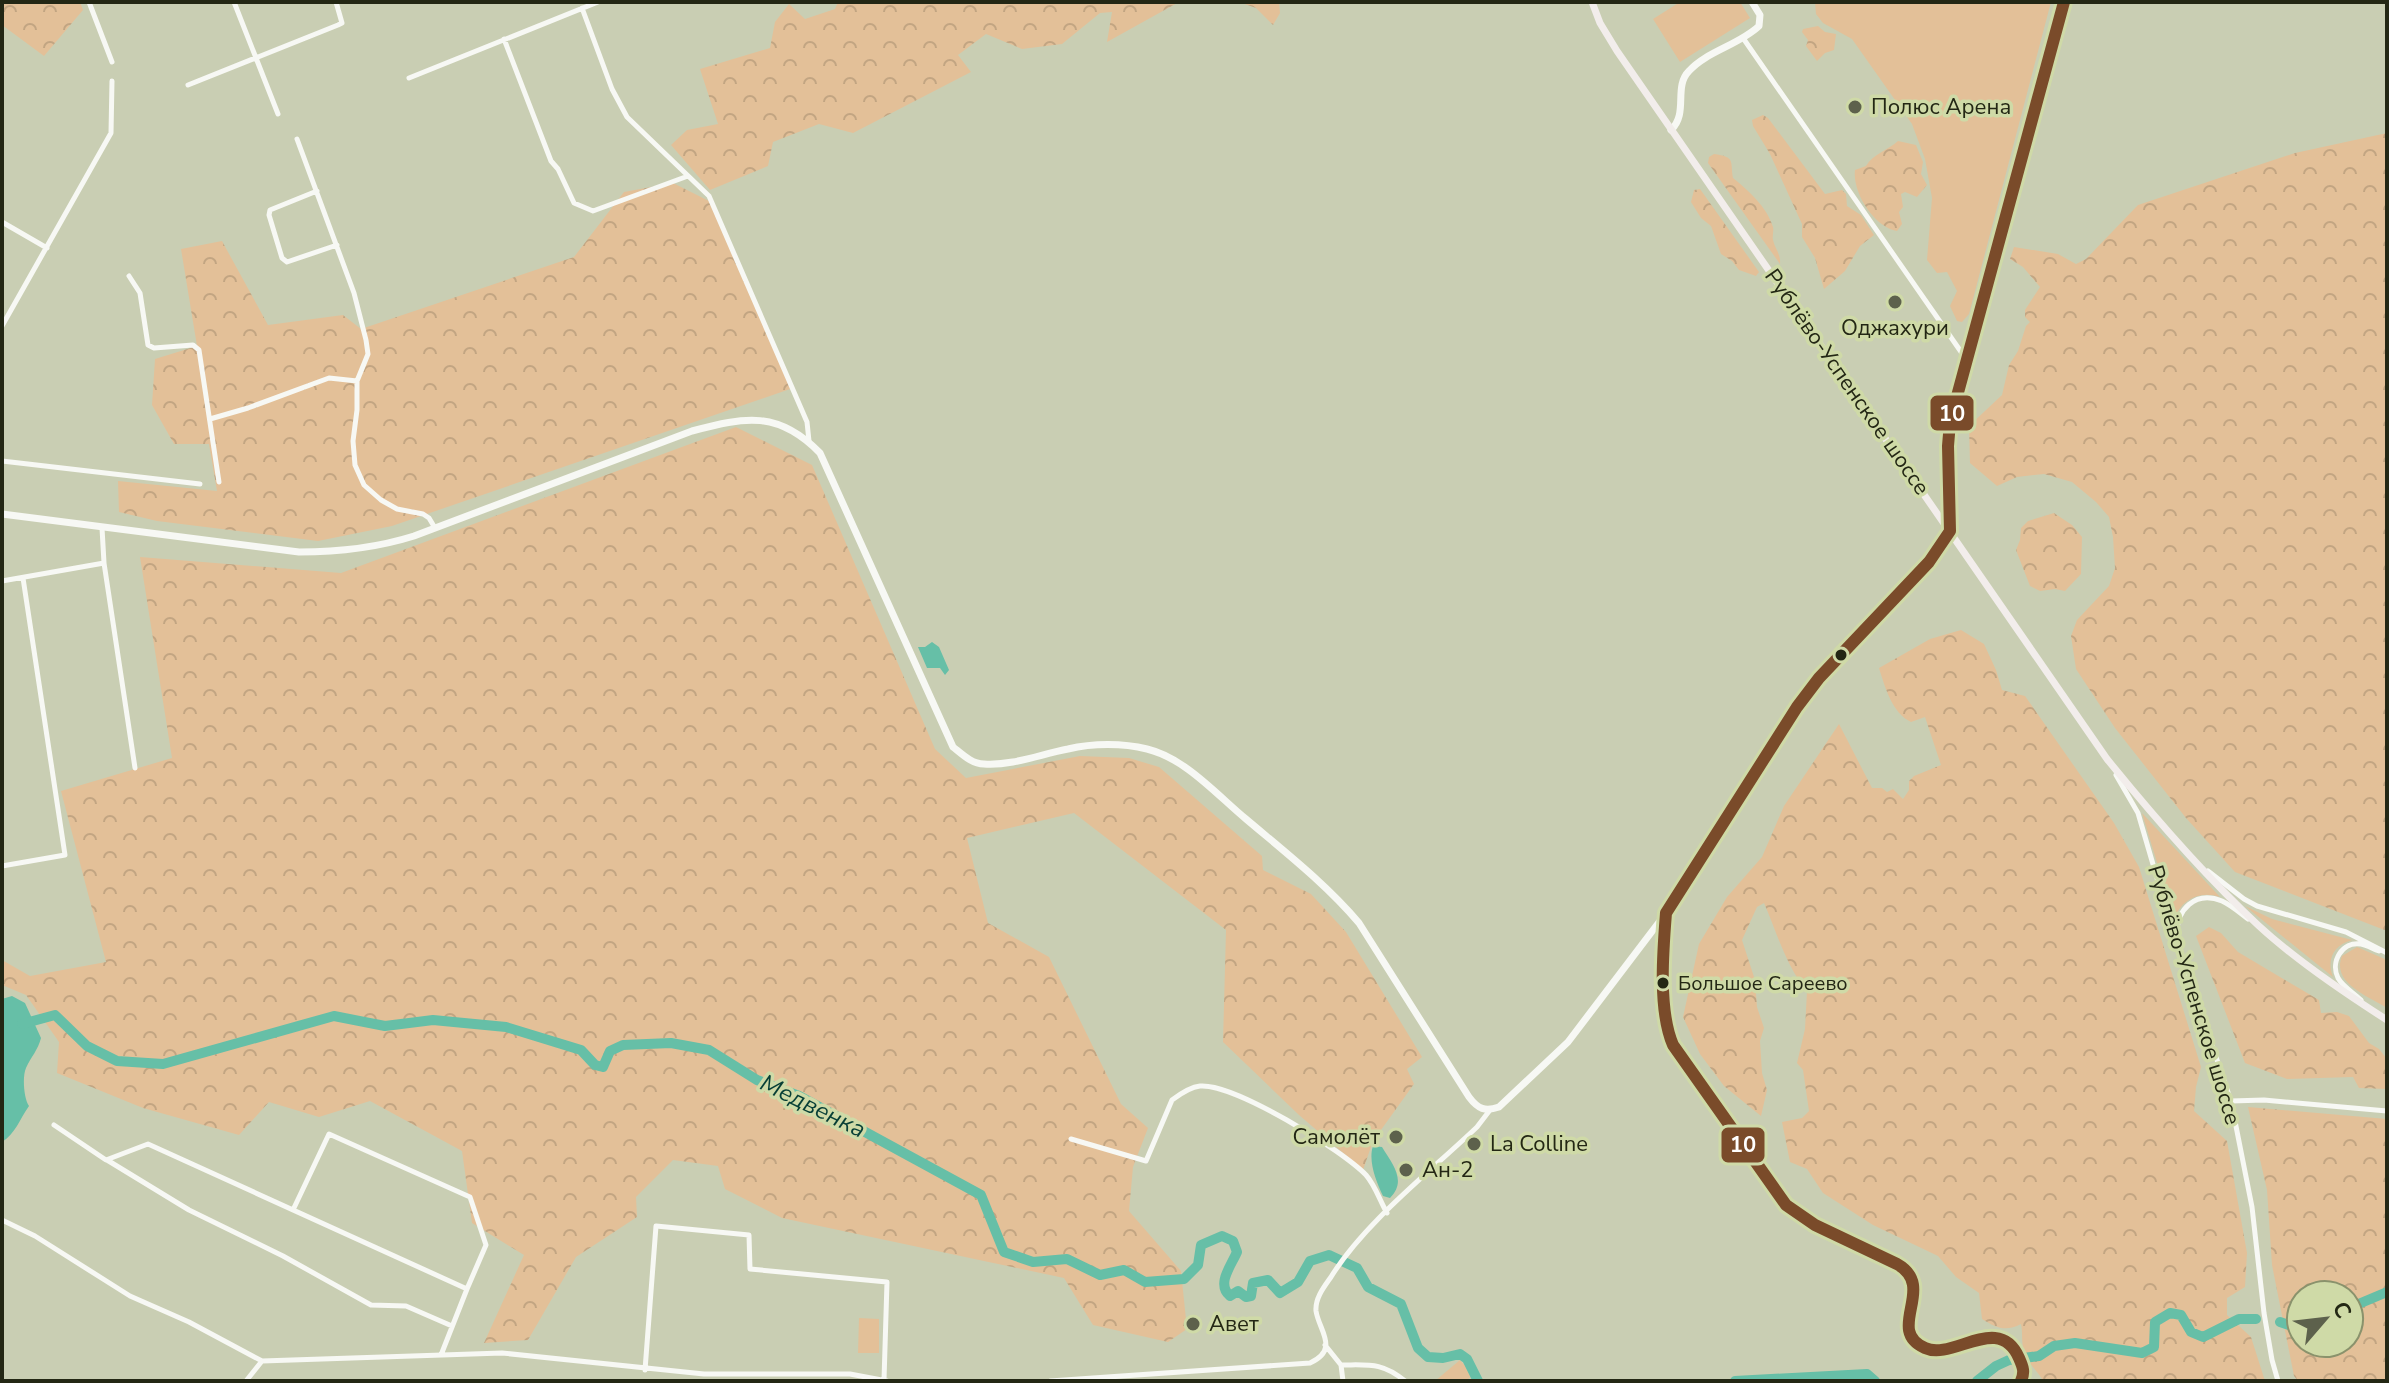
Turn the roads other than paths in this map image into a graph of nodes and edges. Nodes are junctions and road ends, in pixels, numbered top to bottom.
1 (89, 2) edge
2 (234, 2) edge
3 (336, 2) edge
4 (598, 2) edge
5 (1592, 2) edge
6 (1752, 2) edge
7 (2064, 2) edge
8 (582, 8) junction
9 (1743, 38) junction
10 (504, 39) junction
11 (256, 58) junction
12 (112, 62) dead end
13 (409, 78) dead end
14 (112, 81) dead end
15 (188, 85) dead end
16 (278, 114) dead end
17 (1671, 130) junction
18 (297, 139) dead end
19 (688, 176) junction
20 (317, 191) junction
21 (2, 222) edge
22 (337, 245) junction
23 (47, 248) junction
24 (129, 276) dead end
25 (2, 326) edge
26 (1967, 359) junction
27 (357, 381) junction
28 (210, 419) junction
29 (809, 442) junction
30 (2, 461) edge
31 (219, 482) dead end
32 (200, 484) dead end
33 (2, 514) edge
34 (102, 528) junction
35 (435, 528) junction
36 (1950, 531) junction
37 (104, 563) junction
38 (23, 578) junction
39 (2, 581) edge
40 (2107, 759) junction
41 (135, 768) dead end
42 (2190, 855) junction
43 (2, 866) edge
44 (1666, 913) junction
45 (2260, 928) junction
46 (2177, 940) junction
47 (2387, 954) edge
48 (2384, 1018) edge
49 (2231, 1101) junction
50 (1490, 1110) junction
51 (2387, 1111) edge
52 (54, 1125) dead end
53 (1071, 1139) dead end
54 (106, 1160) junction
55 (293, 1210) junction
56 (1387, 1213) junction
57 (2, 1220) edge
58 (467, 1289) junction
59 (452, 1326) junction
60 (1325, 1345) junction
61 (441, 1355) junction
62 (262, 1361) junction
63 (1341, 1365) junction
64 (645, 1370) junction
65 (704, 1378) edge
66 (886, 1380) edge
67 (246, 1381) edge
68 (1050, 1381) edge
69 (1343, 1381) edge
70 (1405, 1381) edge
71 (2021, 1381) edge
72 (2278, 1381) edge

1 - 12 street
2 - 11 street
3 - 11 street
4 - 8 street
5 - 17 main road, Рублёво-Успенское шоссе
6 - 9 street
7 - 26 street
8 - 10 street
8 - 19 street
9 - 17 street
9 - 26 street
10 - 13 street
10 - 19 street
11 - 15 street
11 - 16 street
14 - 23 street
17 - 36 main road, Рублёво-Успенское шоссе
18 - 20 street
19 - 29 street
20 - 22 street
20 - 22 street
21 - 23 street
22 - 27 street
23 - 25 street
24 - 28 street
26 - 36 street
27 - 28 street
27 - 35 street
28 - 31 street
29 - 35 street
29 - 50 street
30 - 32 street
33 - 34 street
34 - 35 street
34 - 37 street
36 - 40 main road, Рублёво-Успенское шоссе
36 - 44 main road
37 - 38 street
37 - 41 street
38 - 39 street
38 - 43 street
40 - 42 main road, Рублёво-Успенское шоссе
40 - 46 street, Рублёво-Успенское шоссе
42 - 45 main road, Рублёво-Успенское шоссе
42 - 47 street
44 - 50 street
44 - 71 main road
45 - 46 street
45 - 48 main road, Рублёво-Успенское шоссе
46 - 49 street, Рублёво-Успенское шоссе
47 - 48 street
49 - 51 street
49 - 72 street, Рублёво-Успенское шоссе
50 - 56 street
52 - 54 street
53 - 56 street
54 - 55 street
54 - 59 street
55 - 58 street
55 - 58 street
56 - 60 street
57 - 62 street
58 - 59 street
59 - 61 street
60 - 63 street
60 - 68 street
61 - 62 street
61 - 64 street
62 - 67 street
63 - 69 street
63 - 70 street
64 - 65 street
64 - 66 street
65 - 66 street

